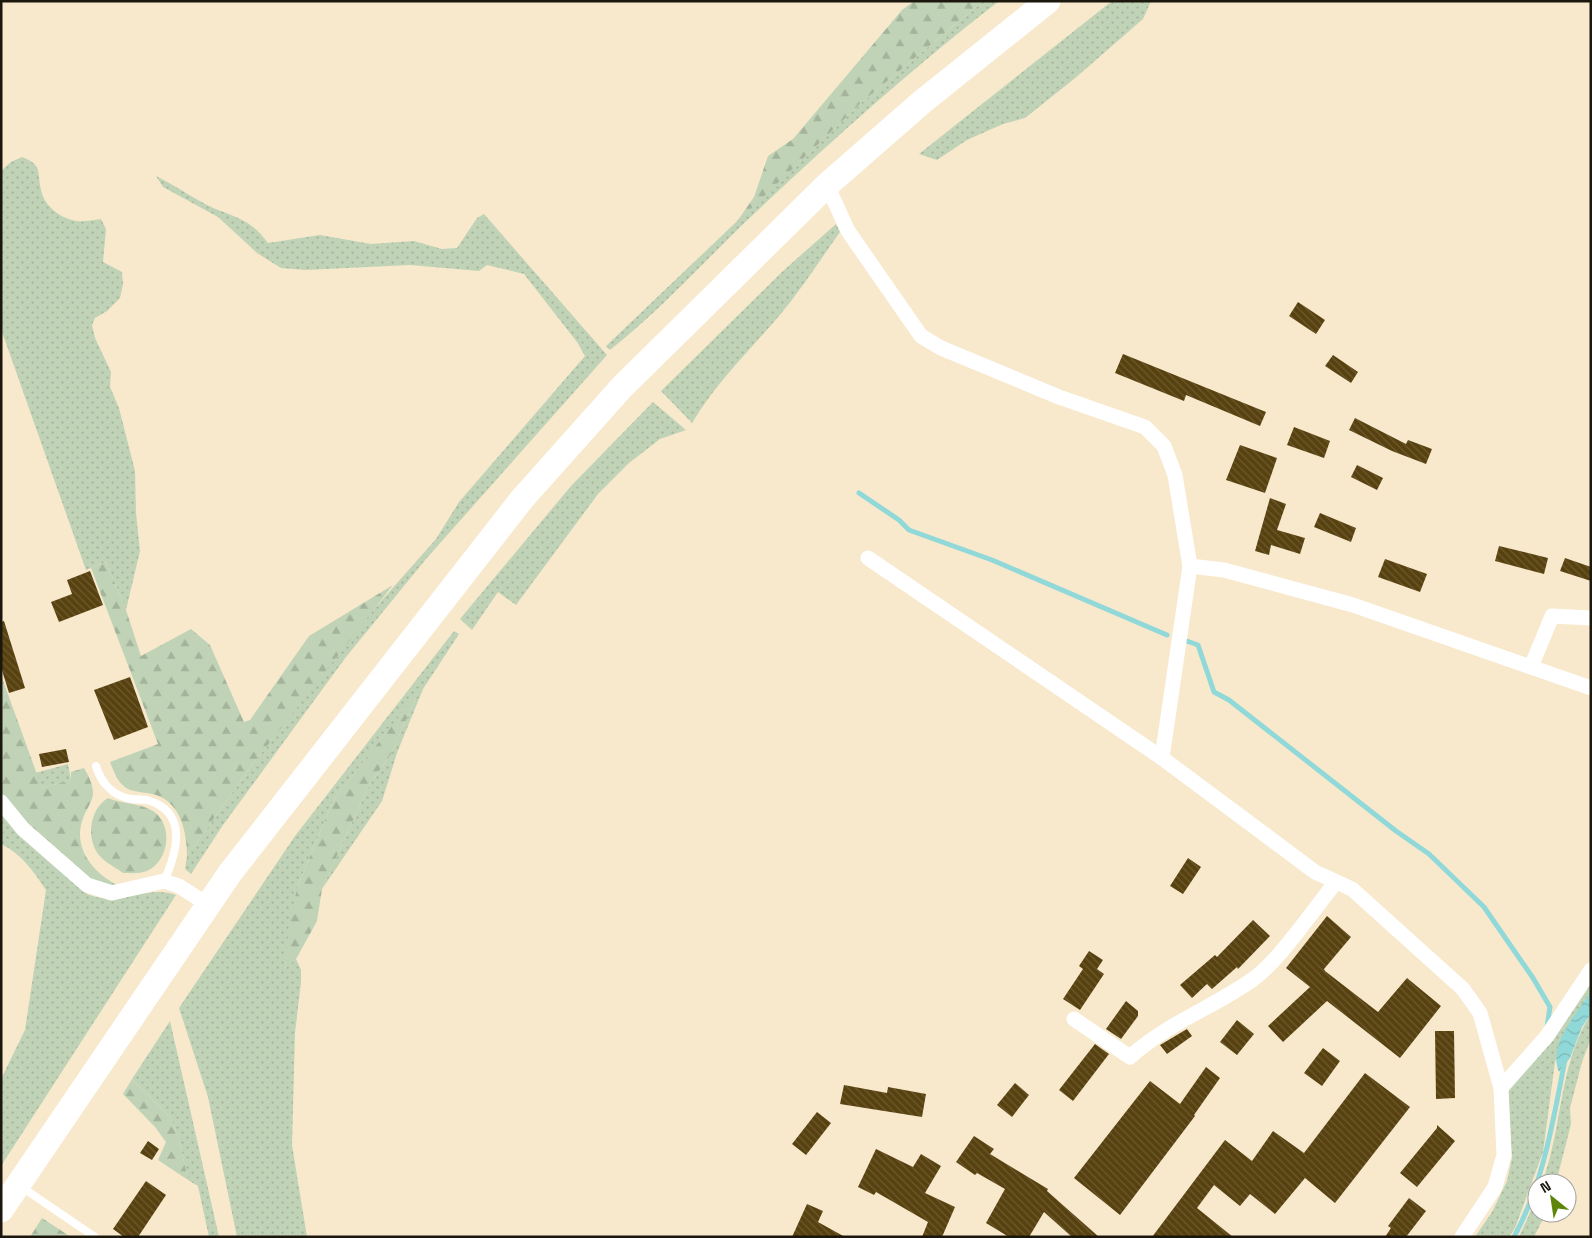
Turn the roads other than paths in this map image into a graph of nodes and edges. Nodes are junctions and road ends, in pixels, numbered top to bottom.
1 (1048, 1) edge
2 (827, 184) junction
3 (868, 558) dead end
4 (1190, 566) junction
5 (1591, 618) edge
6 (1531, 667) junction
7 (1591, 688) edge
8 (1162, 758) junction
9 (96, 766) dead end
10 (1, 802) edge
11 (164, 881) junction
12 (1336, 882) junction
13 (208, 904) junction
14 (1591, 970) edge
15 (1074, 1019) dead end
16 (1501, 1088) junction
17 (18, 1185) junction
18 (1, 1210) edge
19 (95, 1237) edge
20 (1462, 1237) edge

1 - 2 highway
2 - 4 street
2 - 13 highway
3 - 8 street
4 - 6 street
4 - 8 street
5 - 6 street
6 - 7 street
8 - 12 street
9 - 11 lane
10 - 11 street
11 - 13 street
12 - 15 street
12 - 16 street
13 - 17 highway
14 - 16 street
16 - 20 street
17 - 18 highway
17 - 19 lane

